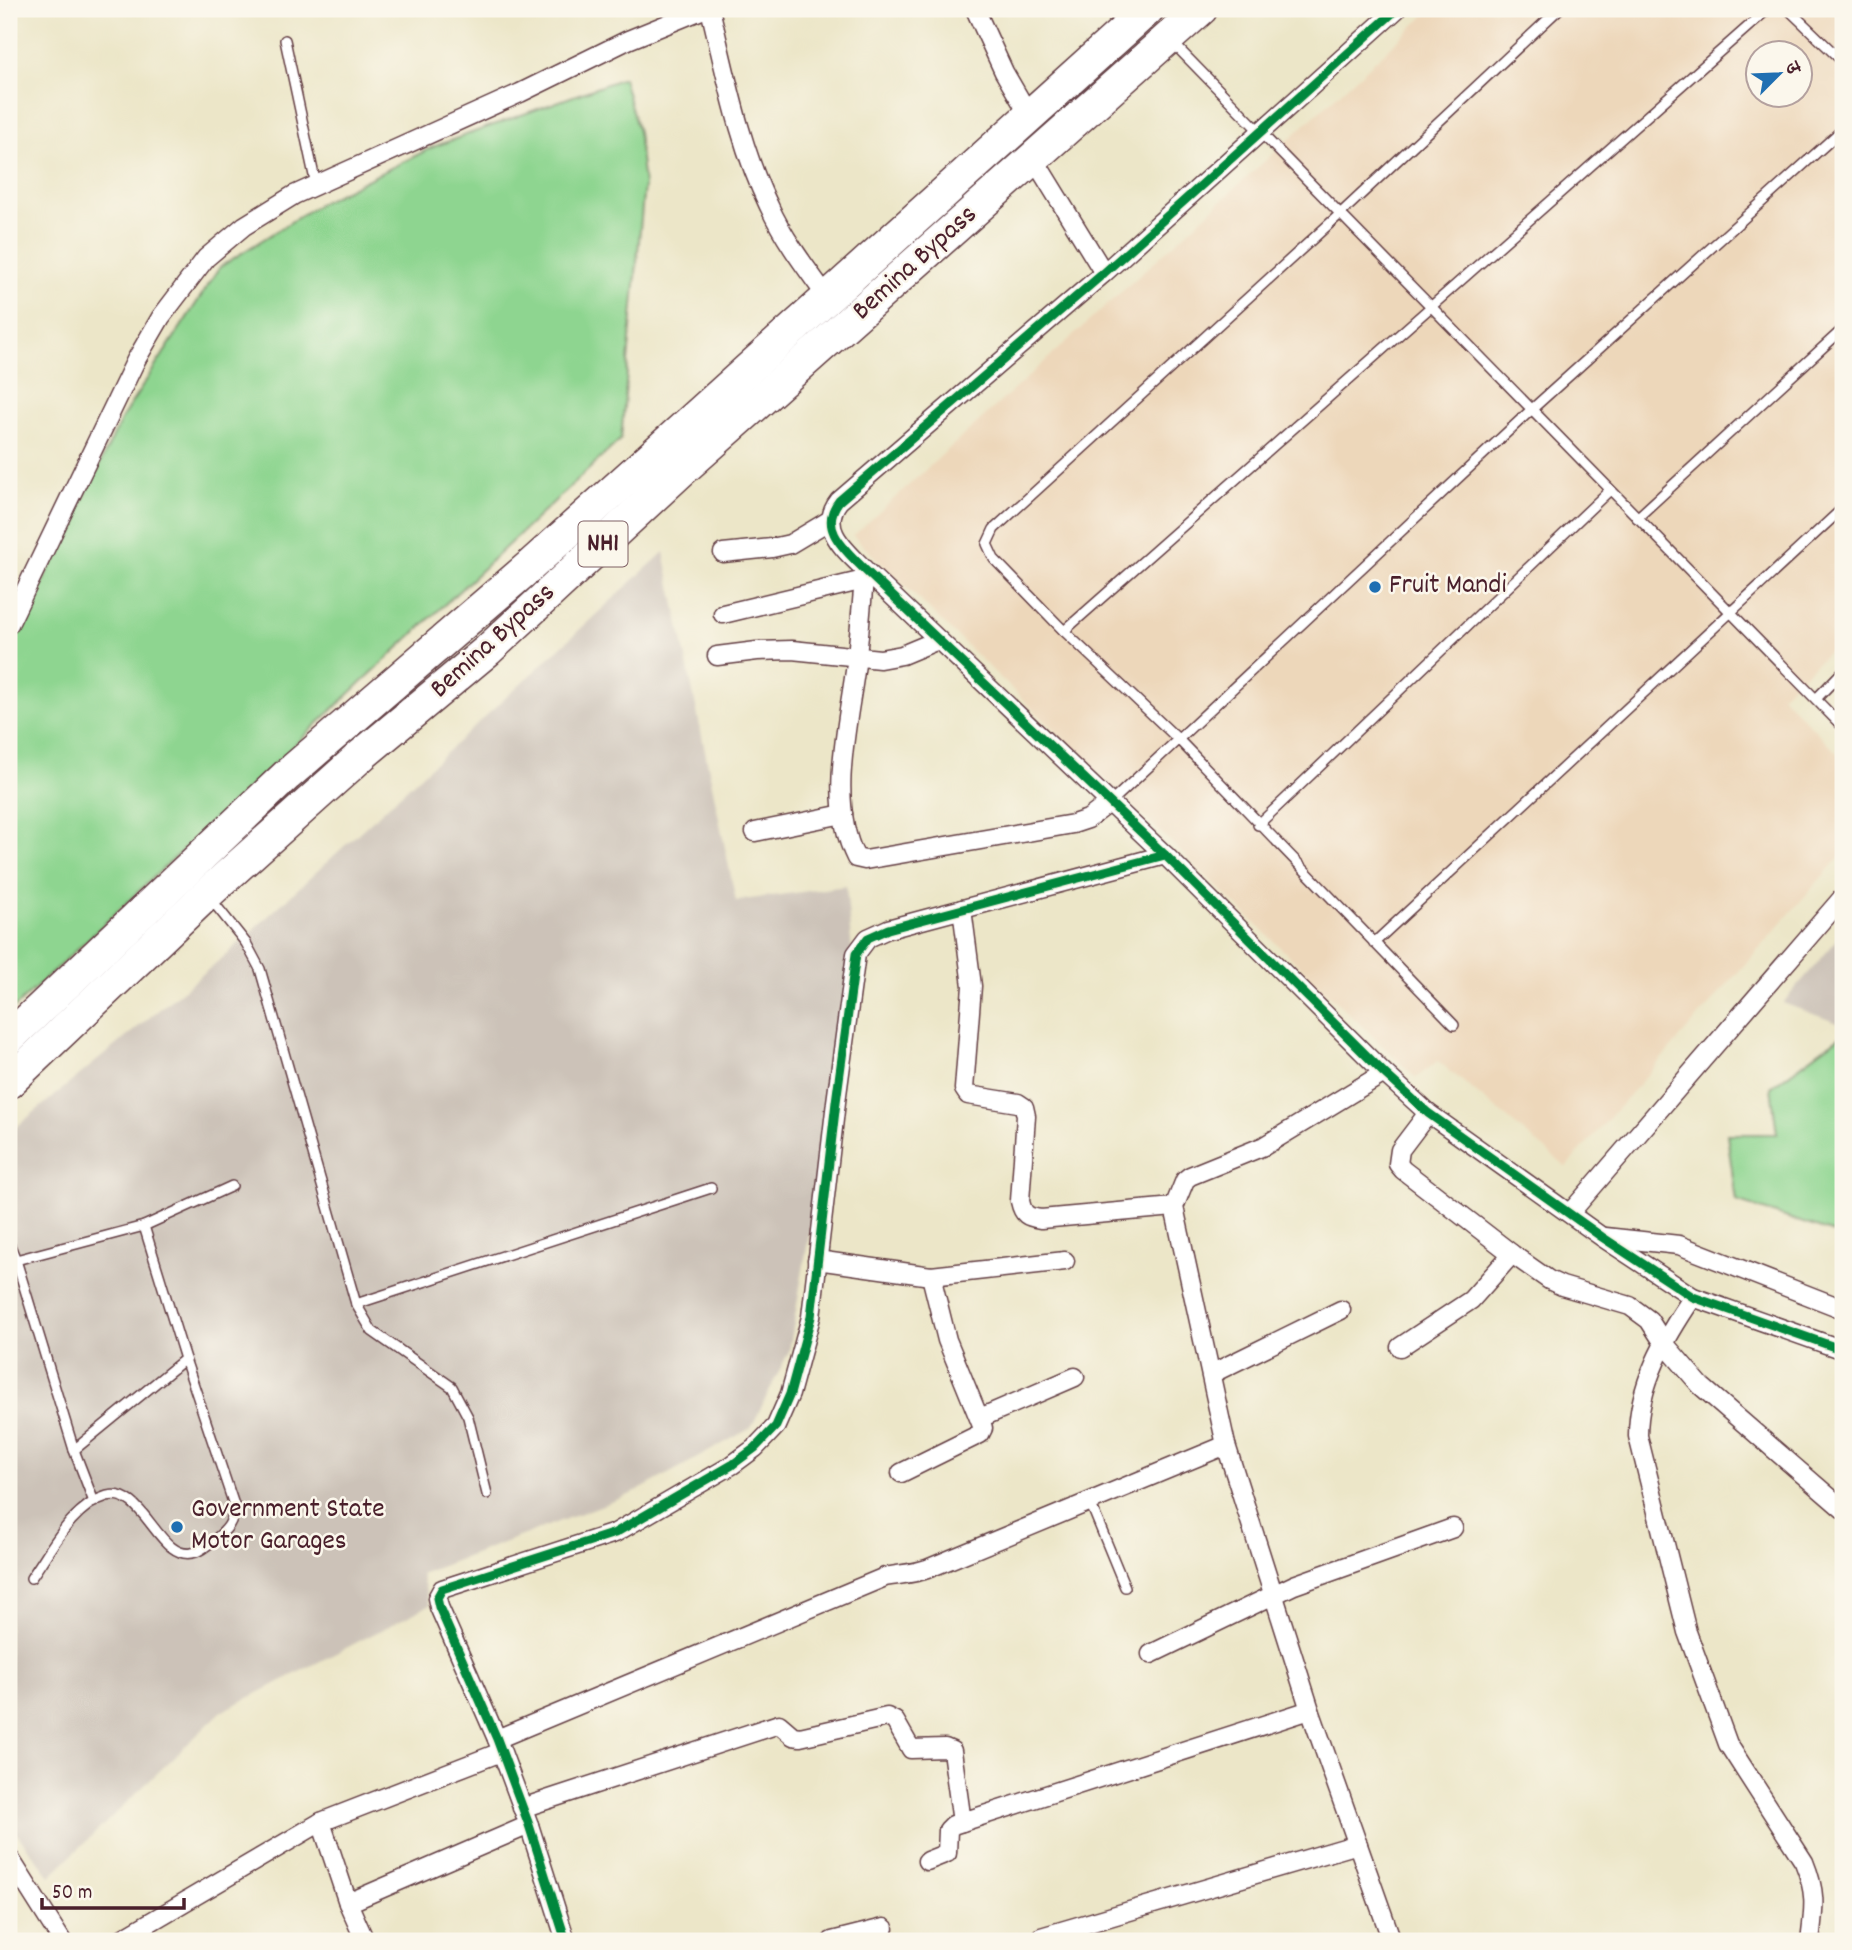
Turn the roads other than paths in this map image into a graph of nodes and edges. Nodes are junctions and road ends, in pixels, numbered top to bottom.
1 (704, 9) edge
2 (710, 9) edge
3 (975, 9) edge
4 (1148, 9) edge
5 (1201, 9) edge
6 (1397, 9) edge
7 (1559, 9) edge
8 (1768, 9) edge
9 (1788, 9) edge
10 (1168, 38) junction
11 (285, 40) dead end
12 (1843, 62) edge
13 (1029, 115) junction
14 (1843, 129) edge
15 (1259, 134) junction
16 (1034, 159) junction
17 (316, 185) junction
18 (1339, 215) junction
19 (1104, 273) junction
20 (827, 298) junction
21 (1430, 307) junction
22 (1843, 329) edge
23 (1531, 410) junction
24 (1610, 490) junction
25 (1843, 508) edge
26 (1637, 518) junction
27 (830, 520) junction
28 (723, 553) dead end
29 (864, 575) junction
30 (723, 614) dead end
31 (1732, 614) junction
32 (9, 624) edge
33 (1064, 631) junction
34 (938, 640) junction
35 (717, 656) dead end
36 (857, 657) junction
37 (1843, 671) edge
38 (1816, 699) junction
39 (1843, 727) edge
40 (1178, 739) junction
41 (1110, 803) junction
42 (843, 814) junction
43 (1258, 825) junction
44 (755, 832) dead end
45 (1165, 855) junction
46 (207, 894) junction
47 (1843, 897) edge
48 (962, 909) junction
49 (1374, 943) junction
50 (1454, 1025) dead end
51 (9, 1038) edge
52 (1384, 1073) junction
53 (9, 1082) edge
54 (1428, 1113) junction
55 (232, 1186) dead end
56 (711, 1188) dead end
57 (1174, 1207) junction
58 (1570, 1213) junction
59 (144, 1226) junction
60 (1602, 1237) junction
61 (9, 1243) edge
62 (1512, 1254) junction
63 (16, 1260) junction
64 (817, 1260) junction
65 (1065, 1261) dead end
66 (931, 1276) junction
67 (1693, 1297) junction
68 (356, 1304) junction
69 (1843, 1309) edge
70 (1341, 1310) dead end
71 (1663, 1342) junction
72 (1400, 1347) dead end
73 (1843, 1350) edge
74 (185, 1359) junction
75 (1211, 1374) junction
76 (1075, 1377) dead end
77 (980, 1418) junction
78 (1226, 1445) junction
79 (74, 1450) junction
80 (901, 1473) dead end
81 (488, 1494) dead end
82 (94, 1502) junction
83 (1090, 1502) junction
84 (1843, 1509) edge
85 (1452, 1528) dead end
86 (32, 1578) dead end
87 (1125, 1587) dead end
88 (1273, 1595) junction
89 (1151, 1654) dead end
90 (1310, 1710) junction
91 (499, 1745) junction
92 (526, 1816) junction
93 (321, 1822) junction
94 (962, 1822) junction
95 (1358, 1844) junction
96 (927, 1861) dead end
97 (10, 1864) edge
98 (348, 1903) junction
99 (884, 1928) dead end
100 (1041, 1937) dead end
101 (62, 1941) edge
102 (118, 1941) edge
103 (365, 1941) edge
104 (566, 1941) edge
105 (832, 1941) edge
106 (1392, 1941) edge
107 (1811, 1941) edge

1 - 17 street
2 - 20 street
3 - 13 street
4 - 13 highway, Bemina Bypass / NH1
5 - 10 highway, Bemina Bypass / NH1
6 - 15 street
7 - 18 lane
8 - 21 lane
9 - 12 lane
10 - 15 lane
10 - 16 highway, Bemina Bypass / NH1
11 - 17 lane
13 - 20 highway, Bemina Bypass / NH1
14 - 23 lane
15 - 18 lane
15 - 19 street
16 - 19 street
16 - 46 highway, Bemina Bypass / NH1
17 - 32 street
18 - 21 lane
18 - 33 lane
19 - 27 street
20 - 51 highway, Bemina Bypass / NH1
21 - 23 lane
21 - 33 lane
22 - 26 lane
23 - 24 lane
23 - 40 lane
24 - 26 lane
24 - 43 lane
25 - 31 lane
26 - 31 lane
27 - 28 street
27 - 29 street
29 - 30 street
29 - 34 street
29 - 36 street
31 - 38 lane
31 - 49 lane
33 - 40 lane
34 - 36 street
34 - 41 street
35 - 36 street
36 - 42 street
37 - 38 lane
38 - 39 lane
40 - 41 lane
40 - 43 lane
41 - 42 street
41 - 45 street
42 - 44 street
43 - 49 lane
45 - 48 street
45 - 52 street
46 - 53 highway, Bemina Bypass / NH1
46 - 68 lane
47 - 58 street
48 - 57 street
48 - 64 street
49 - 50 lane
52 - 54 street
52 - 57 street
54 - 58 street
54 - 62 street
55 - 59 lane
56 - 68 lane
57 - 75 street
58 - 60 street
59 - 63 lane
59 - 74 lane
60 - 67 street
60 - 69 street
61 - 63 lane
62 - 71 street
62 - 72 street
63 - 79 lane
64 - 66 street
64 - 91 street
65 - 66 street
66 - 77 street
67 - 71 street
67 - 73 street
68 - 81 lane
70 - 75 street
71 - 84 street
71 - 107 street
74 - 79 lane
74 - 82 lane
75 - 78 street
76 - 77 street
77 - 80 street
78 - 83 street
78 - 88 street
79 - 82 lane
82 - 86 lane
83 - 87 lane
83 - 91 street
85 - 88 street
88 - 89 street
88 - 90 street
90 - 94 street
90 - 95 street
91 - 92 street
91 - 93 street
92 - 94 street
92 - 98 street
92 - 104 street
93 - 98 street
93 - 102 street
94 - 96 street
95 - 100 street
95 - 106 street
97 - 101 street
98 - 103 street
99 - 105 street

